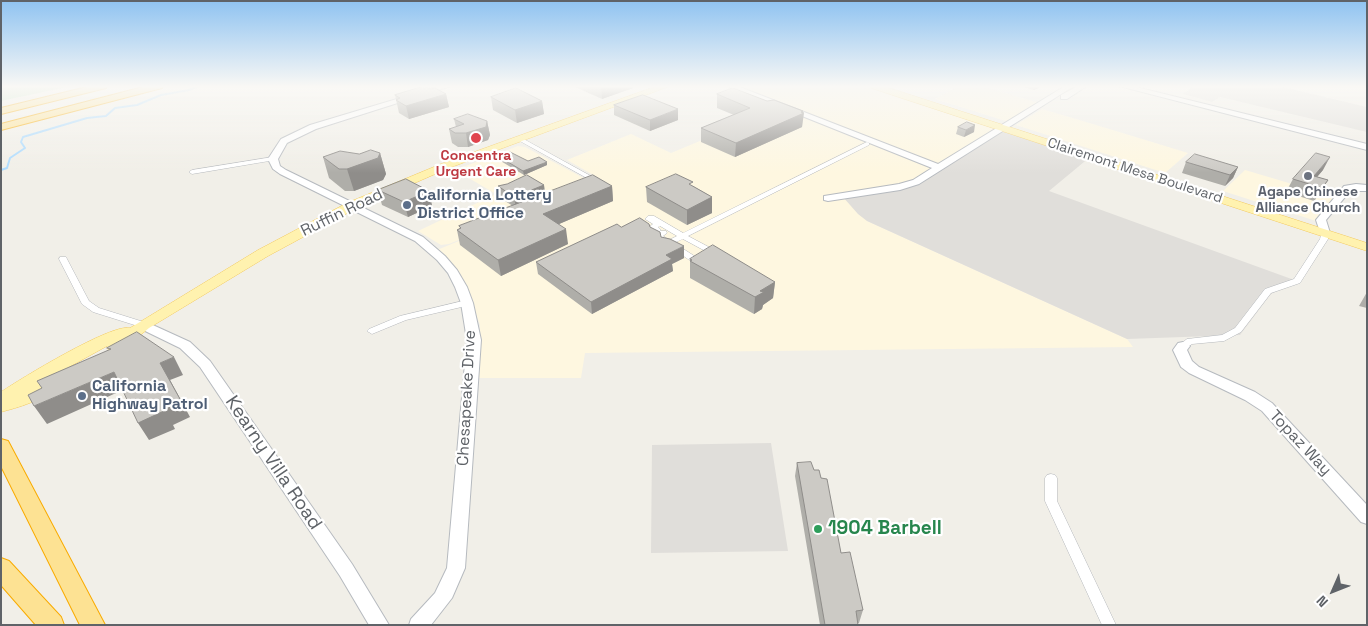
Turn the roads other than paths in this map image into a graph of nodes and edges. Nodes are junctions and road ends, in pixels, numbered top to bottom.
1 (23, 115) edge
2 (49, 115) edge
3 (50, 115) edge
4 (348, 115) edge
5 (585, 115) edge
6 (806, 115) edge
7 (972, 115) edge
8 (977, 115) edge
9 (1021, 115) edge
10 (1036, 115) edge
11 (1244, 115) edge
12 (1, 121) edge
13 (1008, 126) junction
14 (1, 127) edge
15 (1, 131) edge
16 (520, 139) junction
17 (867, 144) dead end
18 (1367, 147) edge
19 (273, 159) junction
20 (940, 168) junction
21 (192, 172) dead end
22 (596, 181) edge
23 (1367, 188) edge
24 (828, 198) dead end
25 (351, 206) junction
26 (1324, 228) junction
27 (683, 236) junction
28 (1367, 239) edge
29 (667, 244) junction
30 (1367, 247) edge
31 (63, 259) dead end
32 (467, 303) junction
33 (144, 325) junction
34 (372, 331) dead end
35 (1183, 346) joint
36 (1, 400) edge
37 (1, 406) edge
38 (1, 446) edge
39 (1051, 478) dead end
40 (1367, 518) edge
41 (1, 568) edge
42 (52, 625) edge
43 (93, 625) edge
44 (380, 625) edge
45 (418, 625) edge
46 (1109, 625) edge

1 - 12 highway
2 - 14 highway
3 - 15 highway
4 - 19 street
5 - 16 main road, Ruffin Road
6 - 20 street
7 - 13 main road, Clairemont Mesa Boulevard
8 - 13 main road, Clairemont Mesa Boulevard
9 - 13 street
10 - 13 street
11 - 18 street
13 - 20 street
13 - 26 main road, Clairemont Mesa Boulevard
16 - 22 street
16 - 25 main road, Ruffin Road
17 - 27 street
19 - 21 street
19 - 25 street, Chesapeake Drive
20 - 24 street
23 - 26 street
25 - 32 street, Chesapeake Drive
25 - 33 main road, Ruffin Road
26 - 28 main road, Clairemont Mesa Boulevard
26 - 30 main road, Clairemont Mesa Boulevard
26 - 35 street
27 - 29 street
27 - 29 street
27 - 29 street
31 - 33 street
32 - 34 street
32 - 45 street, Chesapeake Drive
33 - 36 main road
33 - 37 main road
33 - 44 street, Kearny Villa Road
35 - 40 street, Topaz Way
38 - 43 highway
39 - 46 street
41 - 42 highway

